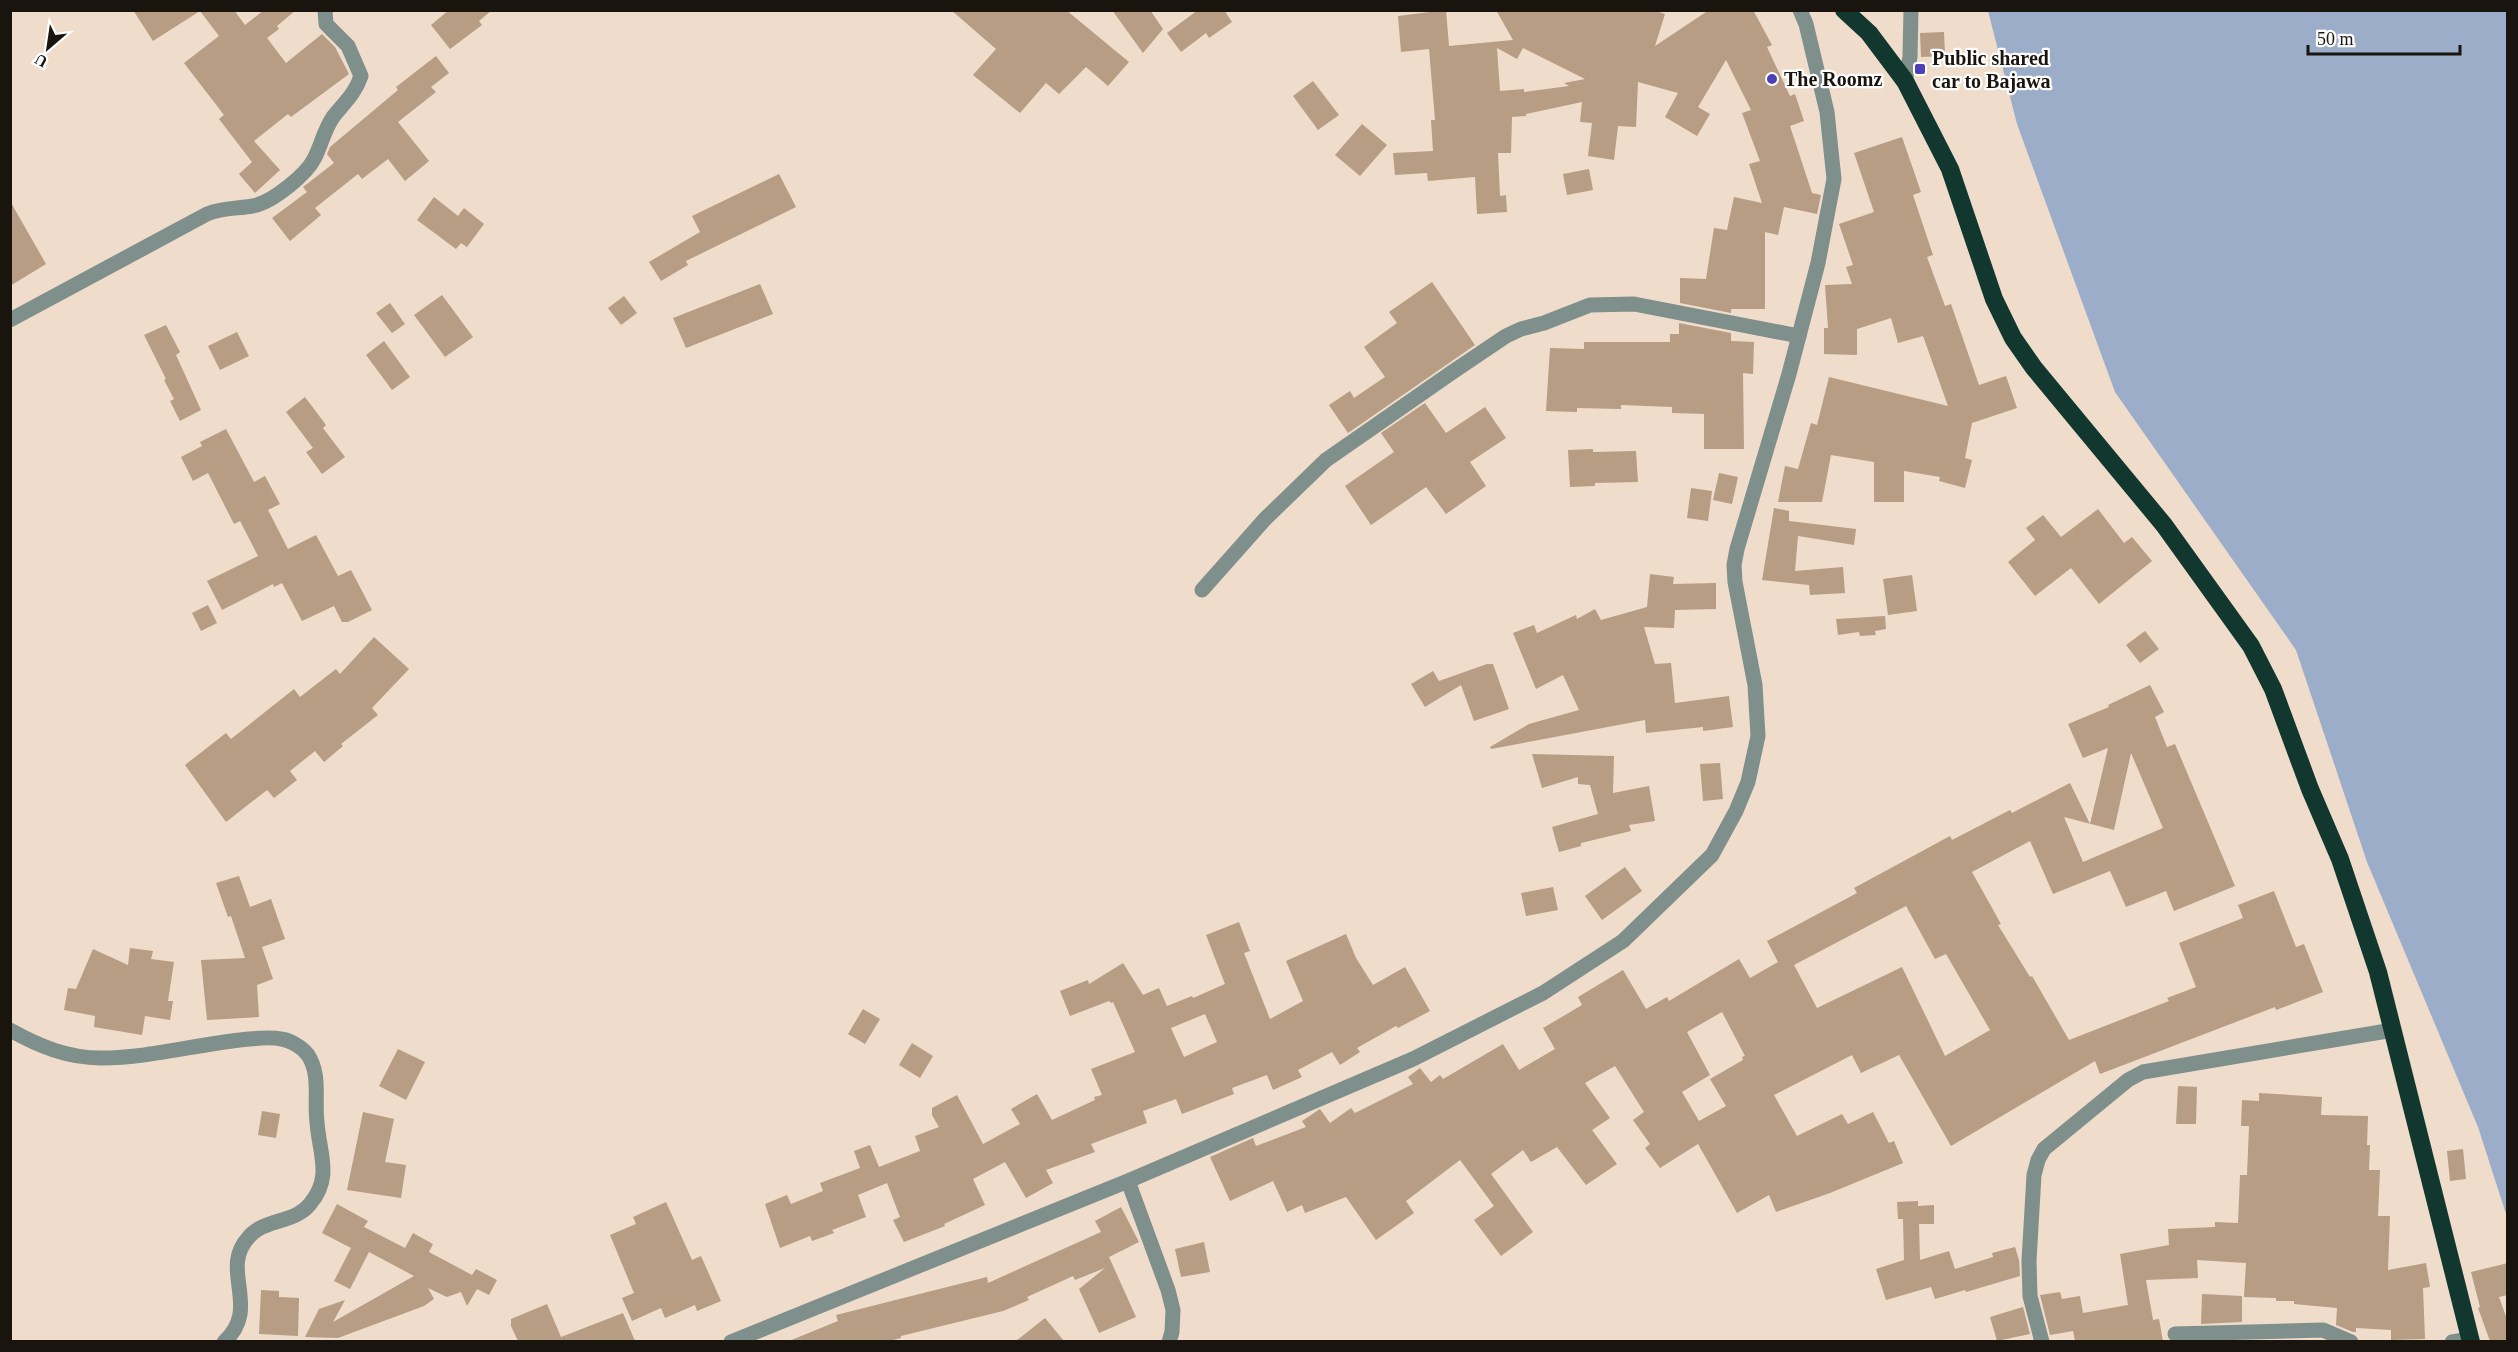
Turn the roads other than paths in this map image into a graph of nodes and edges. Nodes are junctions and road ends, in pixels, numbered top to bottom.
1 (325, 10) edge
2 (1800, 10) edge
3 (1844, 10) edge
4 (1911, 10) edge
5 (1905, 81) junction
6 (10, 320) edge
7 (1799, 336) junction
8 (1202, 590) dead end
9 (10, 1030) edge
10 (2393, 1030) junction
11 (1128, 1181) junction
12 (2175, 1334) dead end
13 (2465, 1340) edge
14 (224, 1341) edge
15 (731, 1341) edge
16 (1168, 1341) edge
17 (2042, 1341) edge
18 (2351, 1341) edge

1 - 6 street
2 - 7 street
3 - 5 highway
4 - 5 street
5 - 10 highway
7 - 8 street
7 - 11 street
9 - 14 street
10 - 13 highway
10 - 17 street
11 - 15 street
11 - 16 street
12 - 18 street

